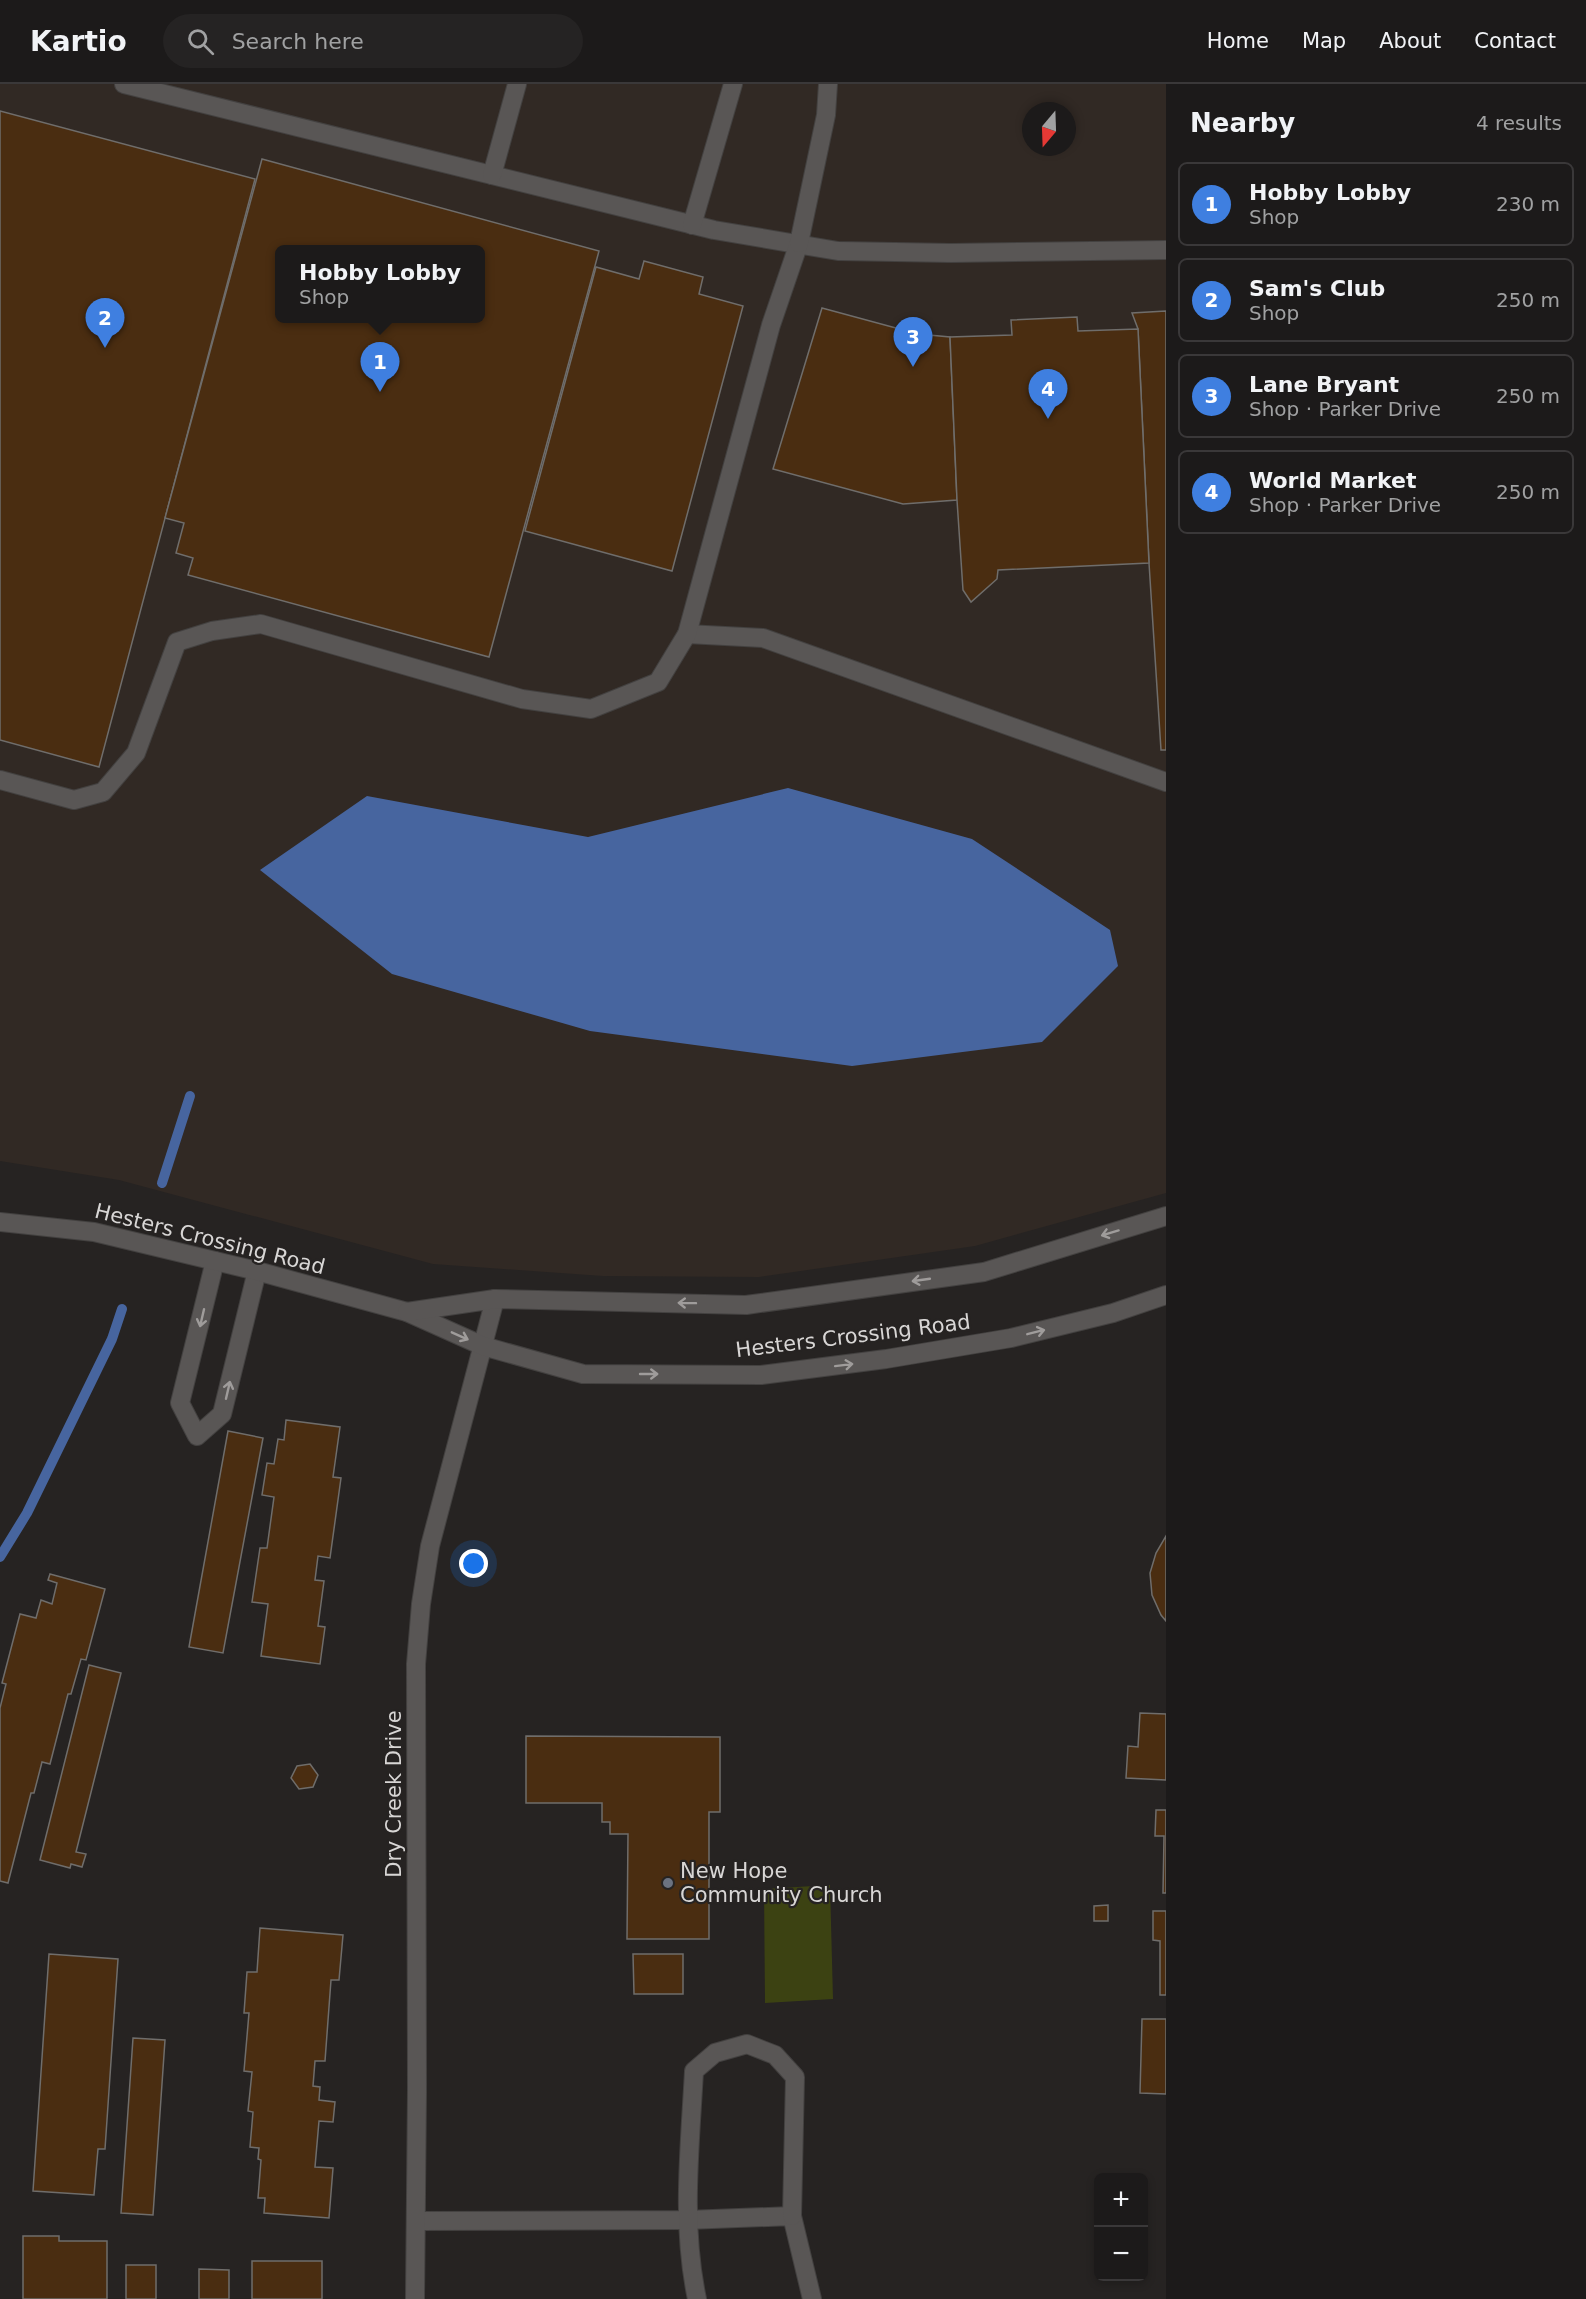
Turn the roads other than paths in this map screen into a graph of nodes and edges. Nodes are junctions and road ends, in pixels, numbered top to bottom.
1 (124, 84) edge
2 (516, 84) edge
3 (733, 84) edge
4 (828, 84) edge
5 (492, 175) junction
6 (692, 225) junction
7 (799, 243) junction
8 (1166, 250) edge
9 (687, 634) junction
10 (0, 780) edge
11 (1166, 782) edge
12 (1166, 1216) edge
13 (0, 1222) edge
14 (215, 1261) junction
15 (256, 1271) junction
16 (1166, 1295) edge
17 (495, 1299) junction
18 (407, 1312) junction
19 (483, 1346) junction
20 (792, 2216) junction
21 (687, 2220) junction
22 (416, 2221) junction
23 (415, 2299) edge
24 (697, 2299) edge
25 (812, 2299) edge

1 - 5 street
2 - 5 street
3 - 6 street
4 - 7 street
5 - 6 street
6 - 7 street
7 - 8 street
7 - 9 street
9 - 10 street
9 - 11 street
12 -> 17 street, Hesters Crossing Road
13 - 14 street, Hesters Crossing Road
14 - 15 street, Hesters Crossing Road
14 -> 15 street
15 - 18 street, Hesters Crossing Road
19 -> 16 street, Hesters Crossing Road
17 - 18 street, Hesters Crossing Road
17 - 19 street, Dry Creek Drive
18 -> 19 street, Hesters Crossing Road
19 - 22 street, Dry Creek Drive
20 - 21 street
20 - 21 street
20 - 25 street
21 - 22 street
21 - 24 street
22 - 23 street, Dry Creek Drive

